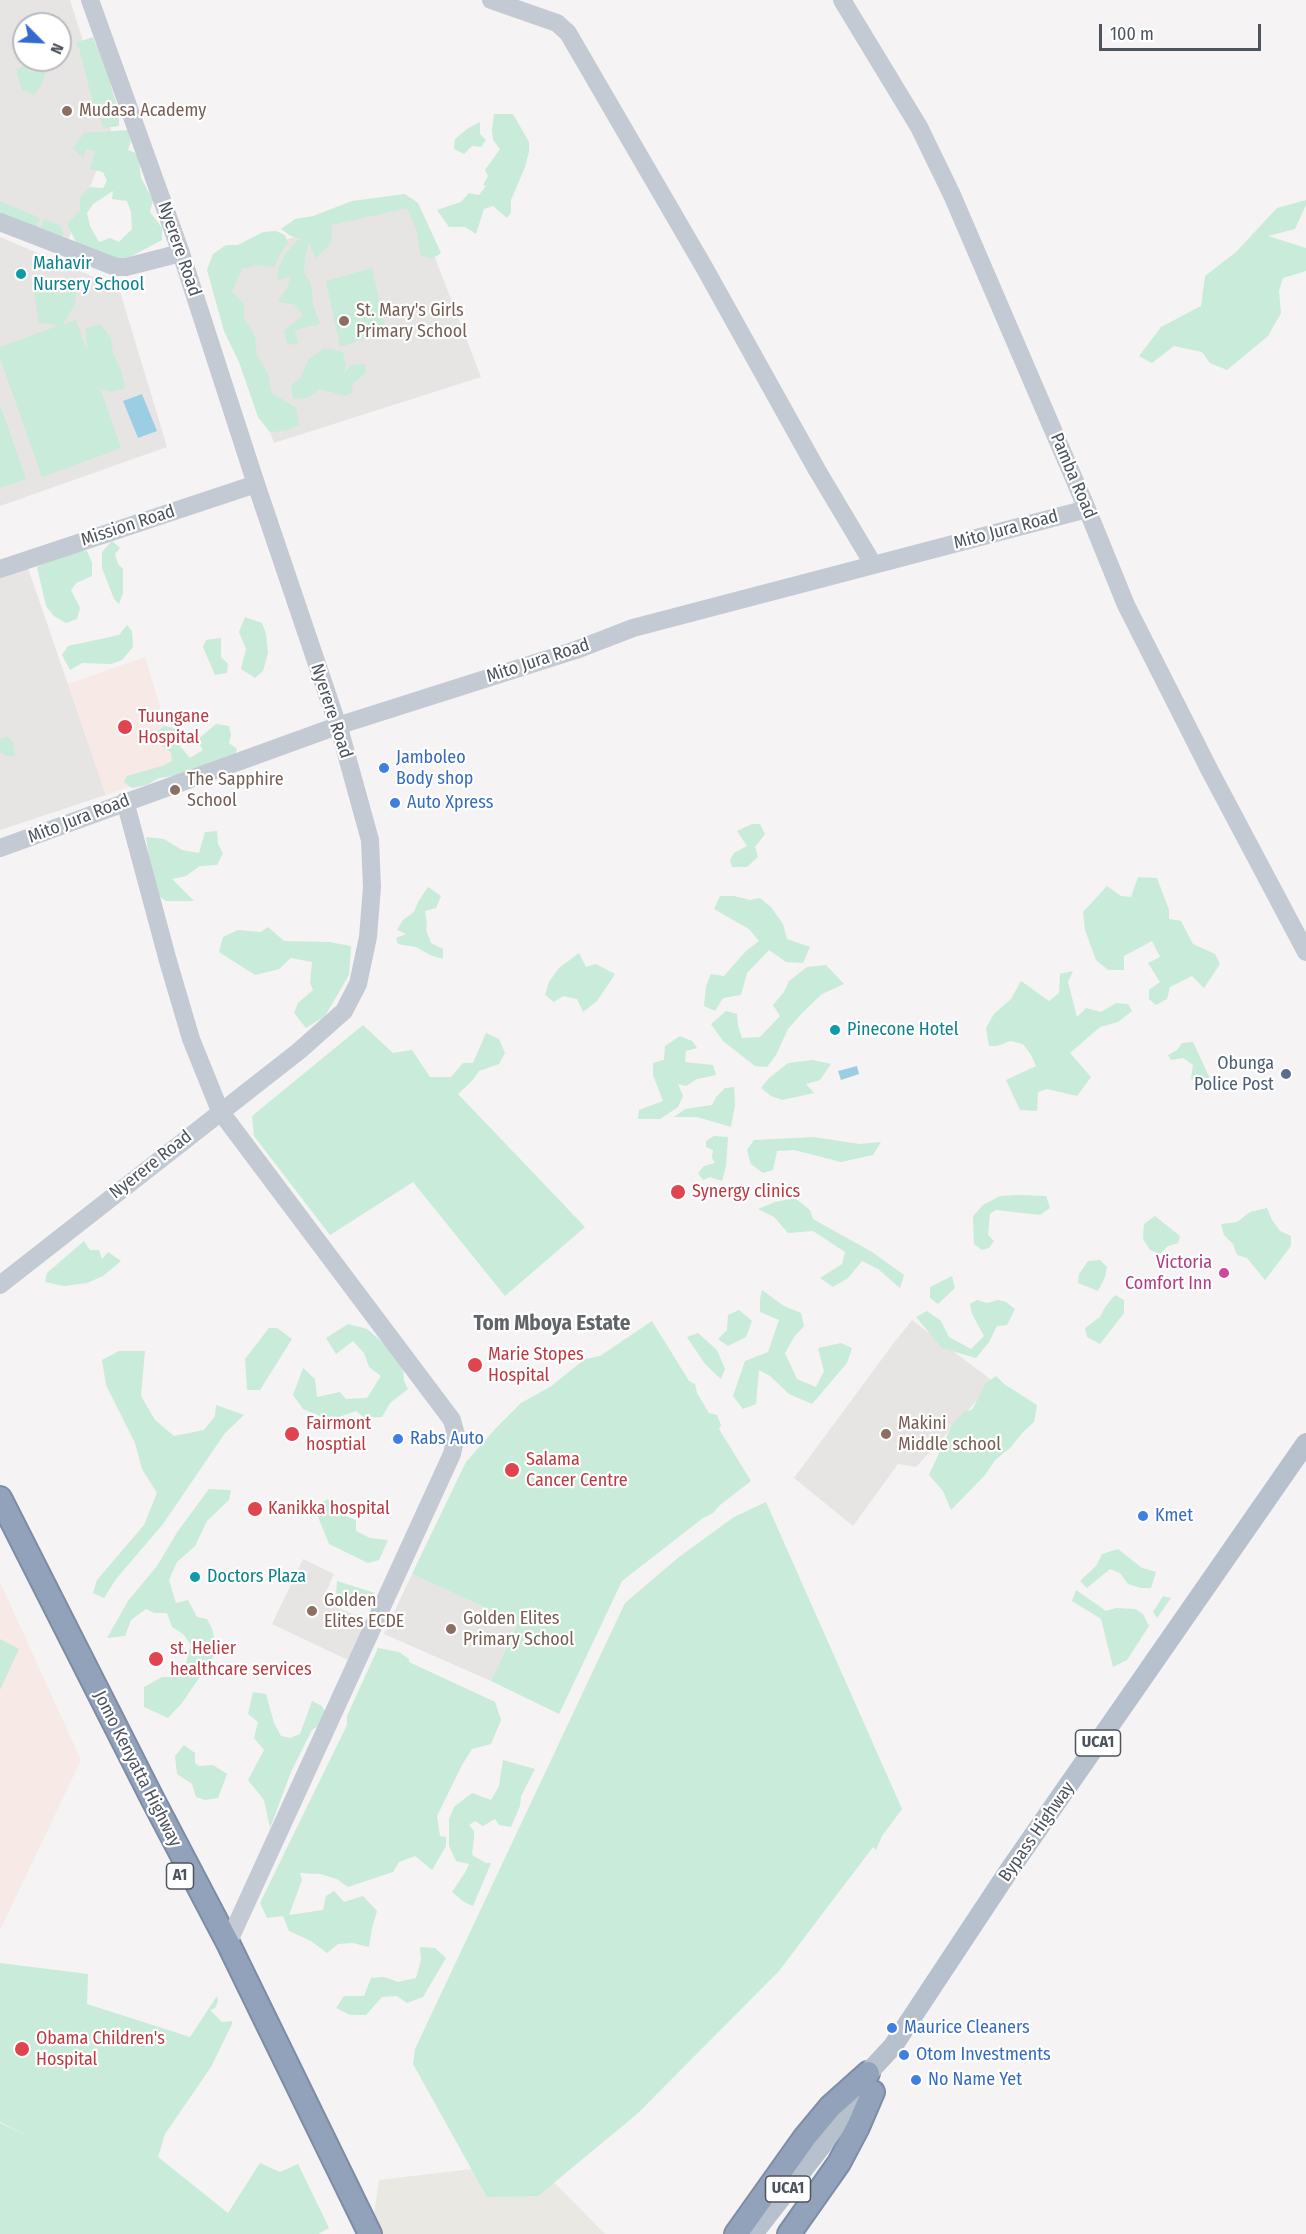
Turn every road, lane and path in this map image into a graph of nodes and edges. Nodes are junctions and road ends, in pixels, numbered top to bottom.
1 (90, 0) edge
2 (491, 0) edge
3 (842, 0) edge
4 (0, 222) edge
5 (181, 253) junction
6 (256, 484) junction
7 (1087, 509) junction
8 (873, 564) junction
9 (0, 569) edge
10 (337, 726) junction
11 (125, 801) junction
12 (0, 848) edge
13 (1306, 952) edge
14 (220, 1111) junction
15 (0, 1285) edge
16 (1306, 1443) edge
17 (0, 1498) edge
18 (0, 1519) edge
19 (228, 1943) junction
20 (870, 2083) junction
21 (826, 2146) junction
22 (361, 2234) edge
23 (370, 2234) edge
24 (736, 2234) edge
25 (753, 2234) edge
26 (761, 2234) edge
27 (789, 2234) edge

1 - 5 main road, Nyerere Road
2 - 8 main road
3 - 7 main road, Pamba Road
4 - 5 main road
5 - 6 main road, Nyerere Road
6 - 9 main road, Mission Road
6 - 10 main road, Nyerere Road
7 - 8 main road, Mito Jura Road
7 - 13 main road, Pamba Road
8 - 10 main road, Mito Jura Road
10 - 11 main road, Mito Jura Road
10 - 14 main road, Nyerere Road
11 - 12 main road, Mito Jura Road
11 - 14 main road
14 - 15 main road, Nyerere Road
14 - 19 main road
16 - 20 main road, Bypass Highway / UCA1
17 - 19 highway, Jomo Kenyatta Highway / A1
18 - 22 highway, Jomo Kenyatta Highway / A1
19 - 23 highway, Jomo Kenyatta Highway / A1
20 - 21 main road, Bypass Highway / UCA1
20 - 24 highway
20 - 27 highway
21 - 25 main road, Bypass Highway / UCA1
21 - 26 main road, Bypass Highway / UCA1

